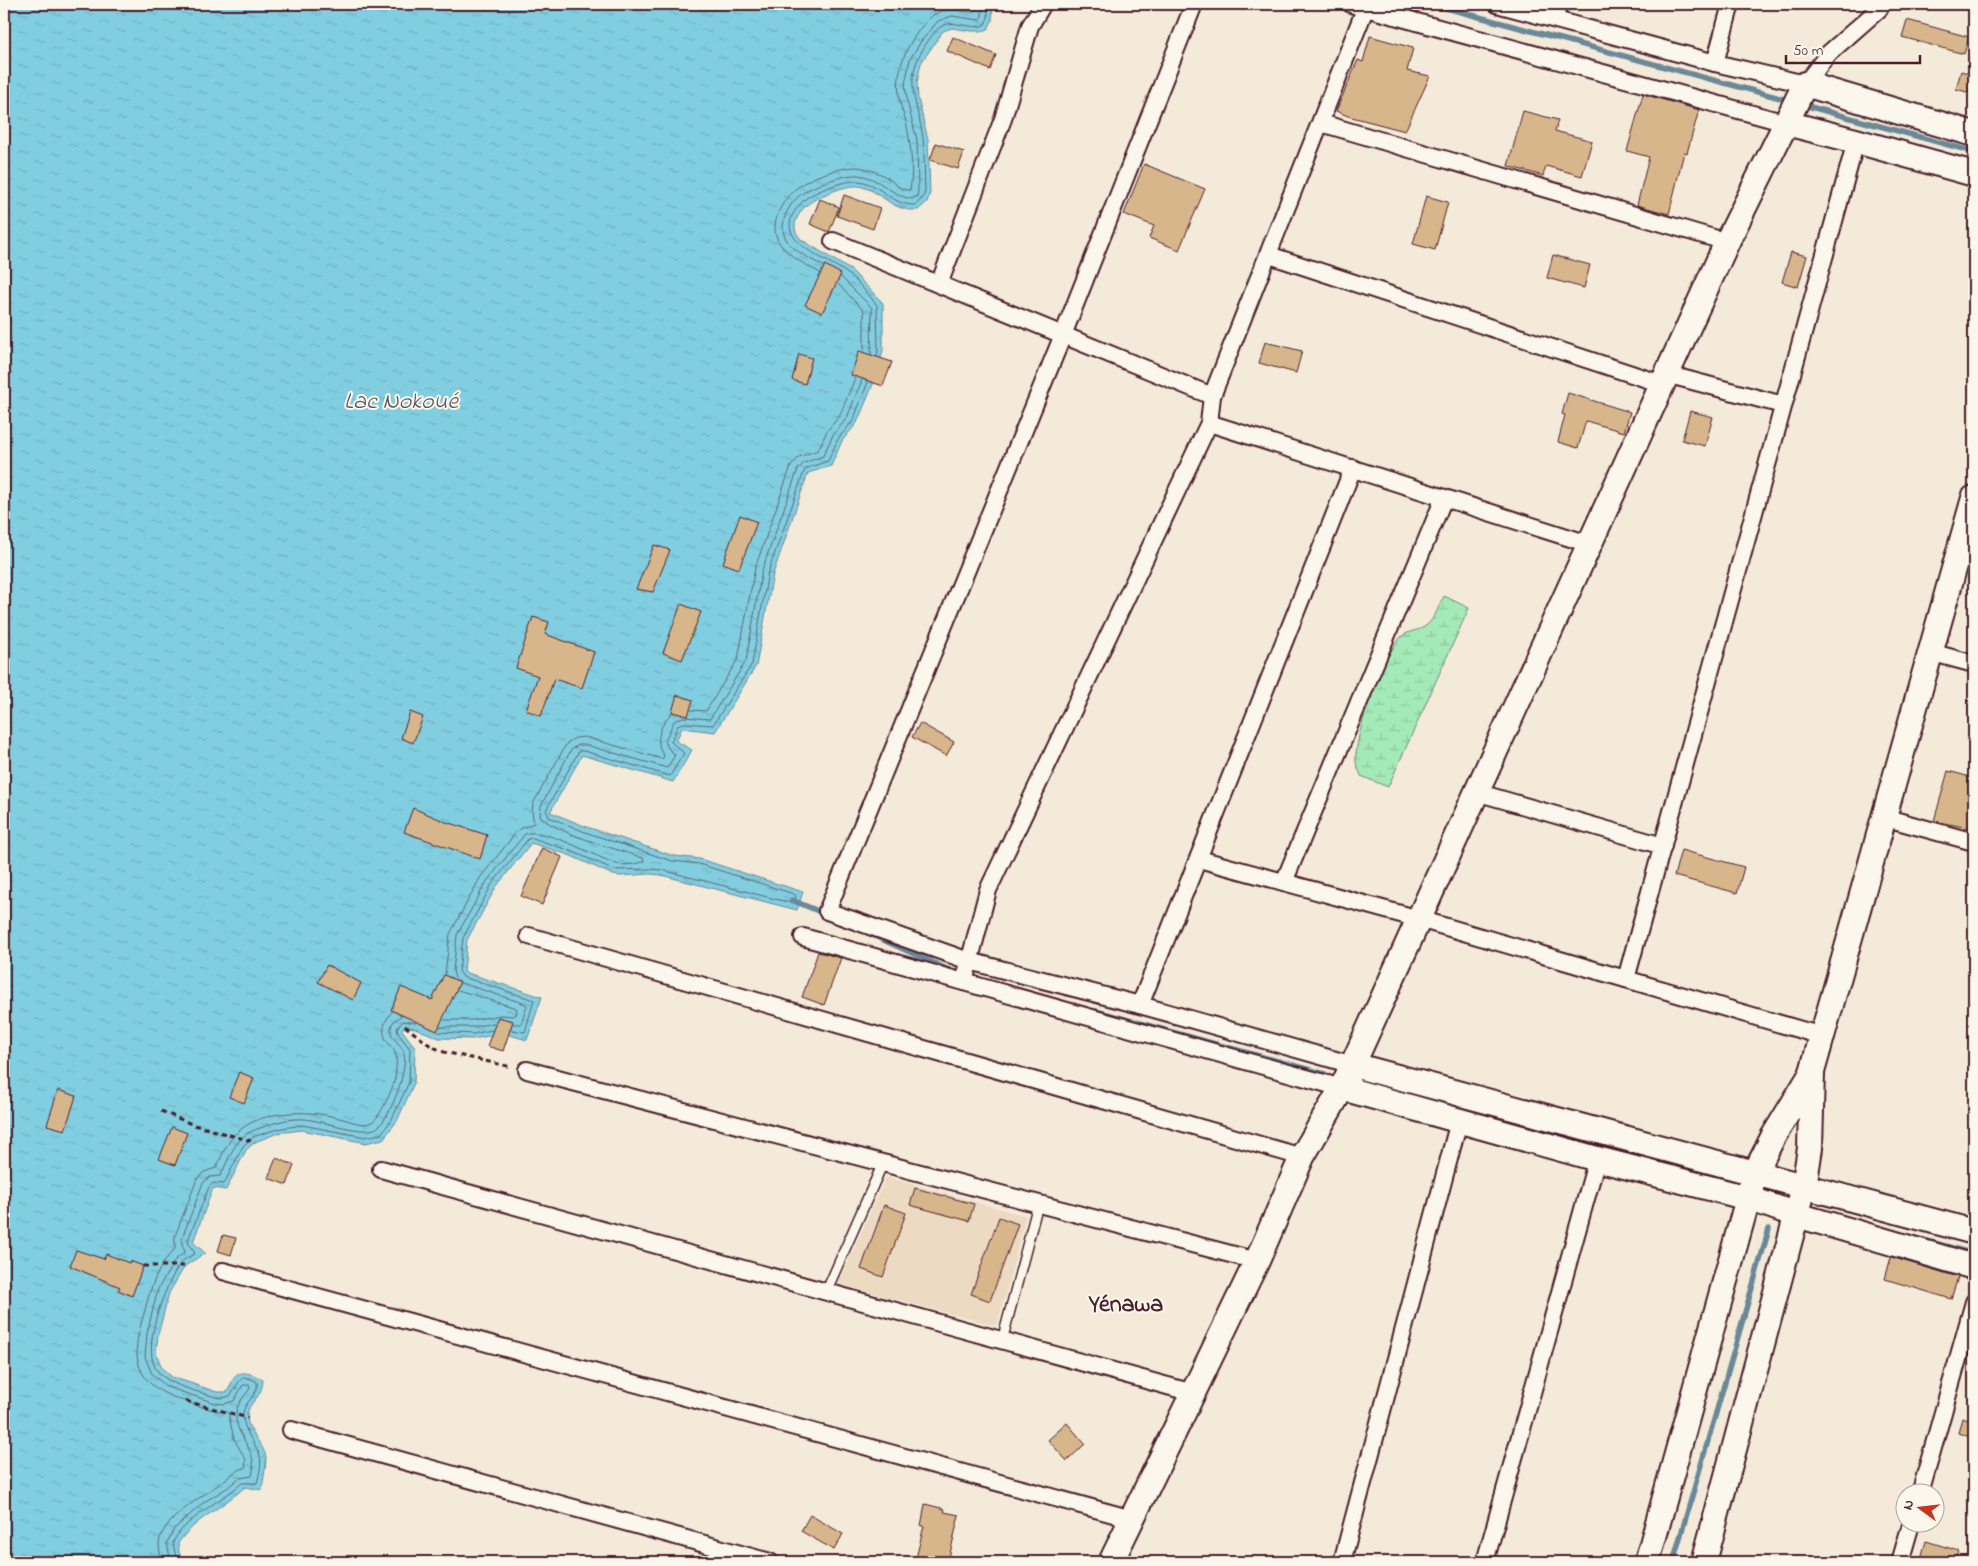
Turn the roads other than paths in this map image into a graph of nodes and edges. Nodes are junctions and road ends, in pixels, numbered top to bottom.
1 (1043, 4) edge
2 (1194, 4) edge
3 (1497, 4) edge
4 (1731, 4) edge
5 (1882, 4) edge
6 (1361, 5) edge
7 (1556, 11) edge
8 (1715, 63) junction
9 (1804, 84) junction
10 (1321, 123) junction
11 (1786, 123) junction
12 (1974, 134) edge
13 (1856, 141) junction
14 (1974, 174) edge
15 (833, 241) dead end
16 (1726, 242) junction
17 (1269, 255) junction
18 (939, 284) junction
19 (1063, 335) junction
20 (1664, 379) junction
21 (1212, 396) junction
22 (1783, 405) junction
23 (1209, 423) junction
24 (1352, 468) junction
25 (1444, 498) junction
26 (1974, 498) edge
27 (1589, 544) junction
28 (1930, 652) junction
29 (1974, 664) edge
30 (1476, 792) junction
31 (1883, 817) junction
32 (1974, 842) edge
33 (1663, 846) junction
34 (1199, 859) junction
35 (1284, 882) junction
36 (1418, 919) junction
37 (529, 936) dead end
38 (803, 937) dead end
39 (969, 962) junction
40 (1626, 979) junction
41 (964, 982) junction
42 (1140, 1004) junction
43 (1822, 1036) junction
44 (1353, 1065) junction
45 (527, 1070) road end
46 (1812, 1072) junction
47 (1342, 1088) junction
48 (1459, 1121) junction
49 (1302, 1157) junction
50 (1597, 1159) junction
51 (883, 1163) junction
52 (381, 1169) dead end
53 (1754, 1173) junction
54 (1804, 1187) junction
55 (1748, 1198) junction
56 (1038, 1204) junction
57 (1797, 1215) junction
58 (1974, 1232) edge
59 (1257, 1260) junction
60 (1974, 1267) edge
61 (223, 1271) dead end
62 (826, 1292) junction
63 (1974, 1302) edge
64 (1002, 1341) junction
65 (1193, 1393) junction
66 (291, 1430) dead end
67 (1923, 1484) edge
68 (1132, 1519) junction
69 (1908, 1534) edge
70 (770, 1562) edge
71 (1111, 1562) edge
72 (1342, 1562) edge
73 (1485, 1562) edge
74 (1647, 1562) edge
75 (1704, 1562) edge
76 (1900, 1562) edge

1 - 18 street
2 - 19 street
3 - 7 street
4 - 8 street
5 - 9 street
6 - 10 street
6 - 11 street
7 - 8 street
8 - 9 street
9 - 11 street
9 - 12 street
10 - 16 street
10 - 17 street
11 - 13 street
11 - 16 street
13 - 14 street
13 - 22 street
15 - 18 street
16 - 20 street
17 - 20 street
17 - 21 street
18 - 19 street
19 - 21 street
19 - 39 street
20 - 22 street
20 - 27 street
21 - 23 street
22 - 33 street
23 - 24 street
23 - 39 street
24 - 25 street
24 - 34 street
25 - 27 street
25 - 35 street
26 - 28 street
27 - 30 street
28 - 29 street
28 - 31 street
30 - 33 street
30 - 36 street
31 - 32 street
31 - 43 street
33 - 40 street
34 - 35 street
34 - 42 street
35 - 36 street
36 - 40 street
36 - 44 street
37 - 49 street
38 - 41 street
39 - 41 street
39 - 42 street
40 - 43 street
41 - 47 street
42 - 44 street
43 - 46 street
44 - 47 street
44 - 53 street
45 - 51 street
46 - 53 street
46 - 54 street
47 - 48 street
47 - 49 street
48 - 50 street
48 - 72 street
49 - 59 street
50 - 55 street
50 - 73 street
51 - 56 street
51 - 62 lane
52 - 62 street
53 - 54 street
53 - 55 street
54 - 57 street
54 - 58 street
55 - 57 street
55 - 74 street
56 - 59 street
56 - 64 lane
57 - 60 street
57 - 75 street
59 - 65 street
61 - 68 street
62 - 64 street
63 - 67 street
64 - 65 street
65 - 68 street
66 - 70 street
68 - 71 street
69 - 76 street

